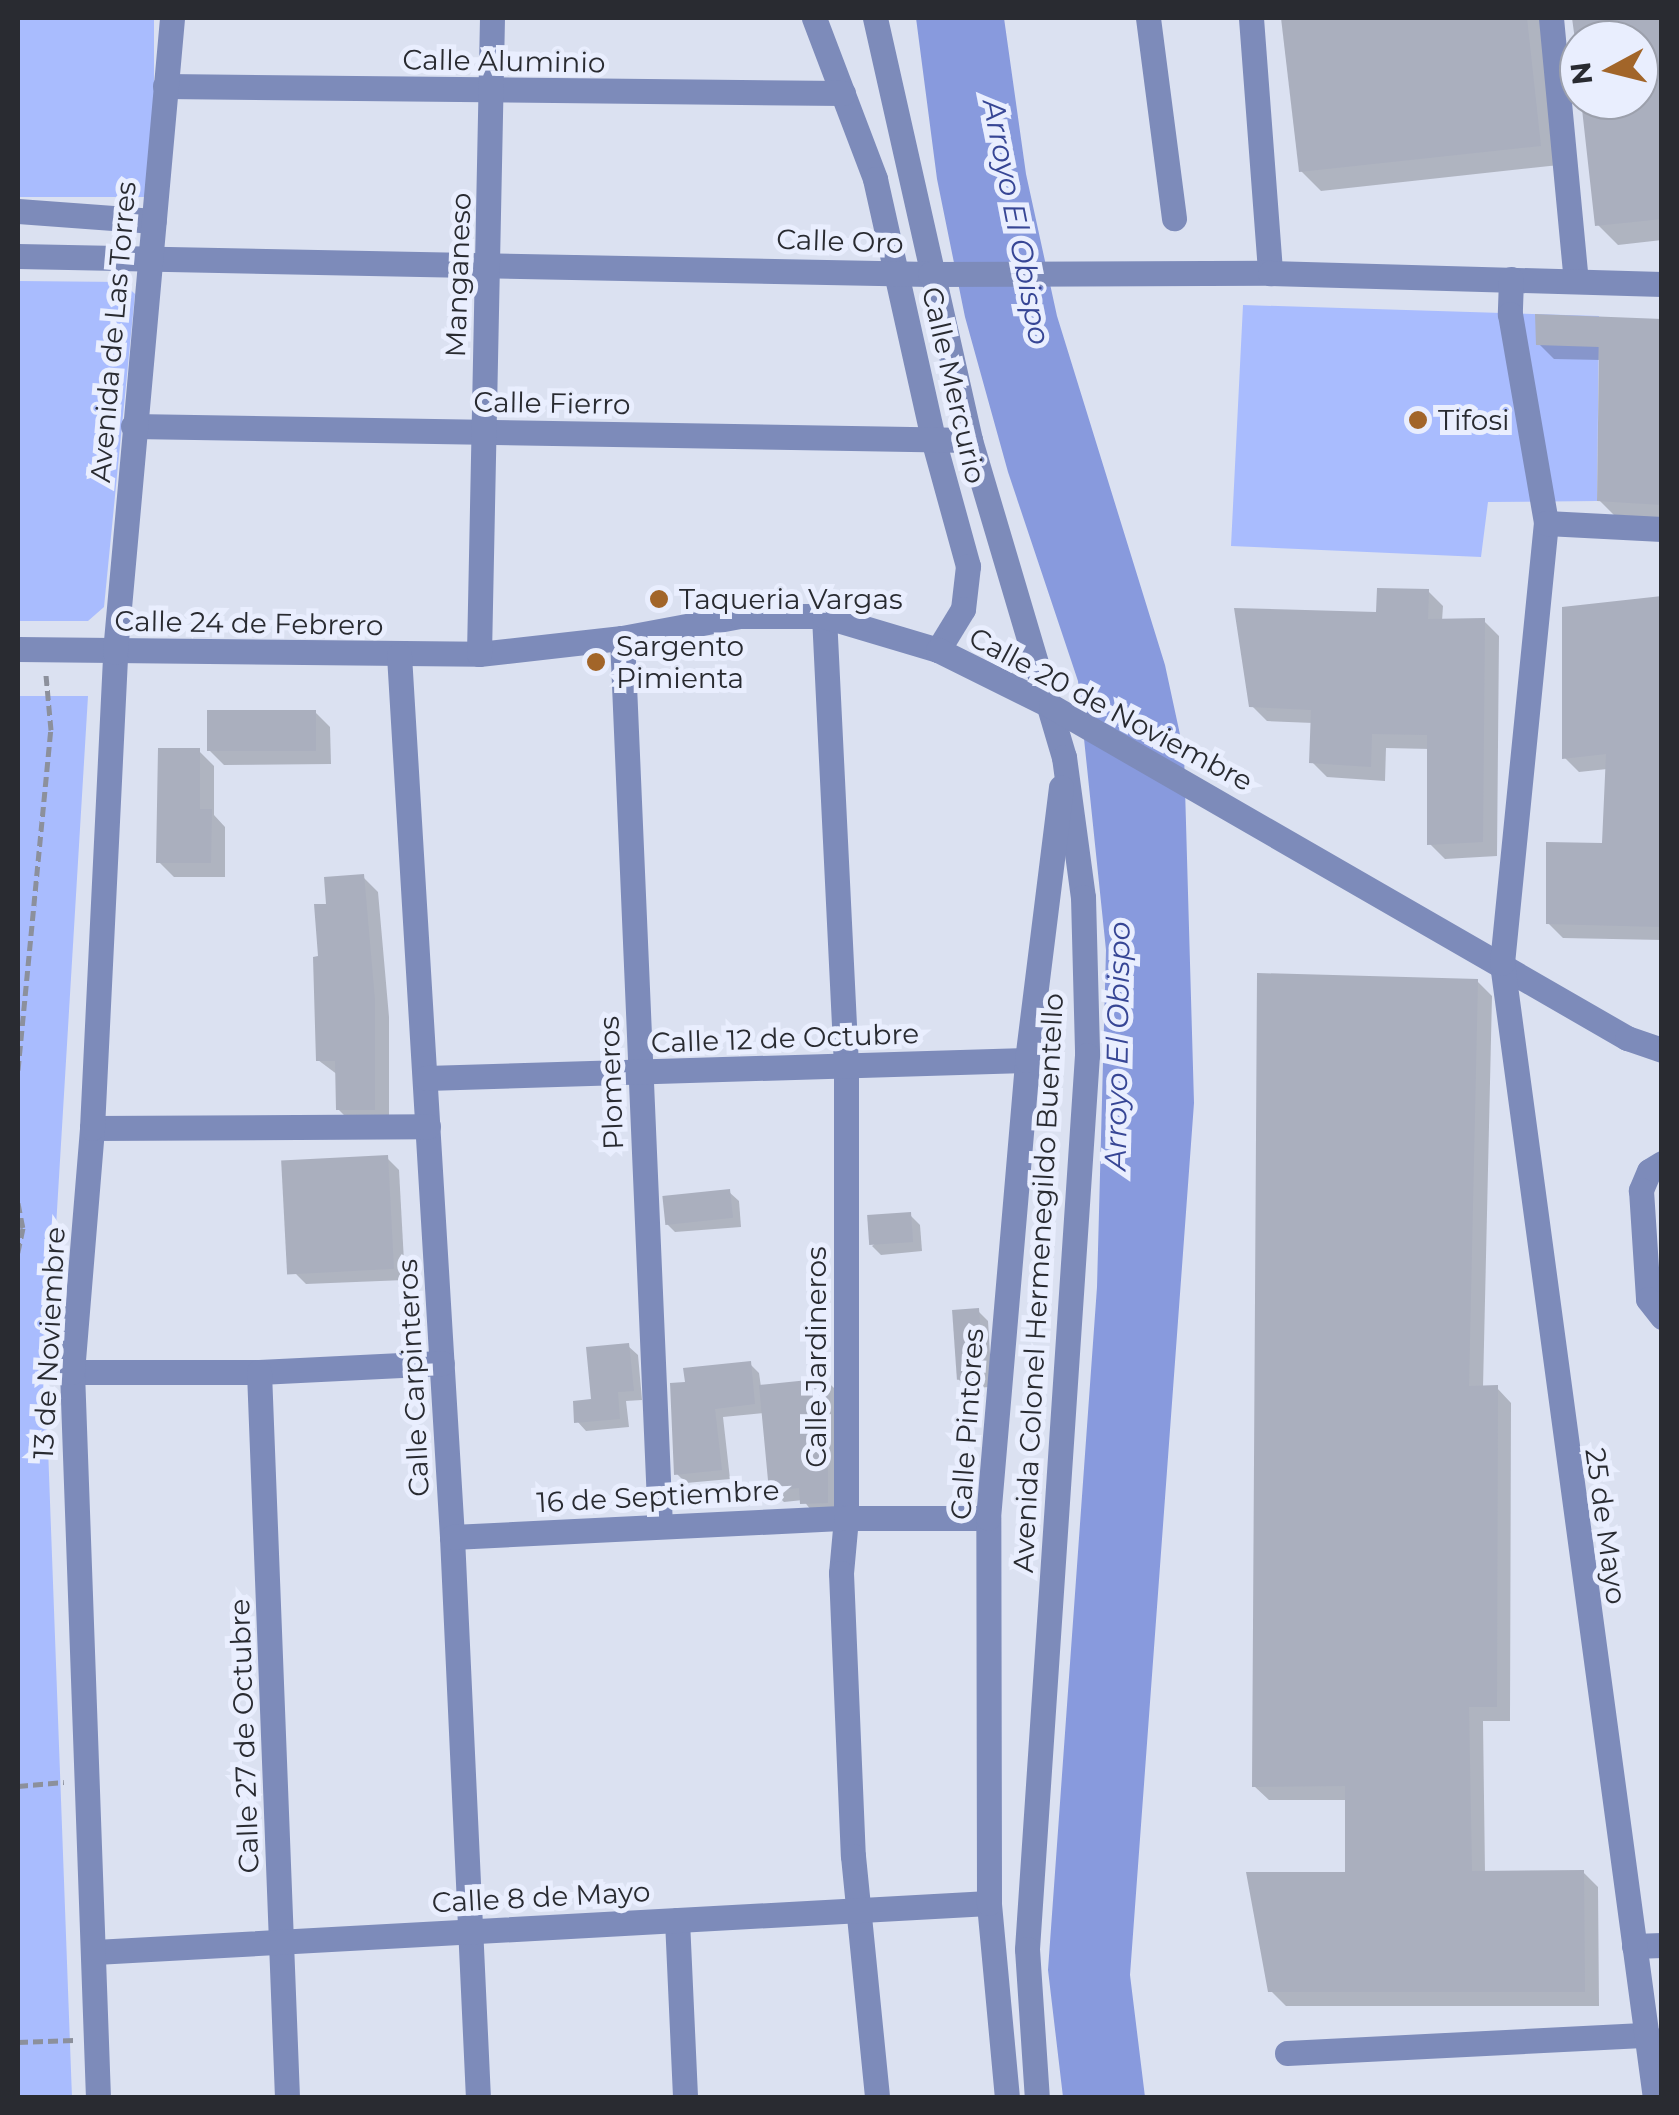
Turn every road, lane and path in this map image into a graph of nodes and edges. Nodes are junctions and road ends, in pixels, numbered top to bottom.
1 (172, 18) edge
2 (492, 18) edge
3 (814, 18) edge
4 (875, 18) edge
5 (1148, 18) edge
6 (1251, 18) edge
7 (1552, 18) edge
8 (165, 86) junction
9 (494, 92) junction
10 (843, 93) junction
11 (908, 169) junction
12 (875, 179) junction
13 (18, 211) edge
14 (1174, 218) dead end
15 (154, 221) junction
16 (18, 256) edge
17 (152, 260) junction
18 (488, 262) junction
19 (897, 272) junction
20 (940, 273) junction
21 (1270, 274) junction
22 (1512, 279) junction
23 (1576, 281) junction
24 (1662, 284) edge
25 (133, 426) junction
26 (483, 432) junction
27 (933, 439) junction
28 (970, 440) junction
29 (1546, 523) junction
30 (1662, 529) edge
31 (824, 616) junction
32 (622, 638) junction
33 (18, 649) edge
34 (45, 650) junction
35 (938, 650) junction
36 (115, 652) junction
37 (479, 654) junction
38 (399, 655) junction
39 (1051, 706) junction
40 (1064, 758) junction
41 (1502, 963) junction
42 (1662, 1050) edge
43 (1027, 1060) junction
44 (846, 1064) junction
45 (18, 1070) edge
46 (640, 1074) junction
47 (426, 1078) junction
48 (428, 1126) junction
49 (92, 1128) junction
50 (1662, 1163) edge
51 (18, 1203) edge
52 (18, 1252) edge
53 (1662, 1318) edge
54 (442, 1363) junction
55 (72, 1372) junction
56 (259, 1372) junction
57 (846, 1518) junction
58 (988, 1518) junction
59 (660, 1525) junction
60 (452, 1537) junction
61 (87, 1781) junction
62 (18, 1786) edge
63 (990, 1903) junction
64 (861, 1912) junction
65 (676, 1920) junction
66 (473, 1930) junction
67 (282, 1942) junction
68 (1662, 1945) edge
69 (1634, 1946) junction
70 (95, 1952) junction
71 (1648, 2035) junction
72 (97, 2040) junction
73 (18, 2042) edge
74 (1287, 2052) dead end
75 (98, 2098) edge
76 (287, 2098) edge
77 (478, 2098) edge
78 (685, 2098) edge
79 (877, 2098) edge
80 (1007, 2098) edge
81 (1036, 2098) edge
82 (1655, 2098) edge

1 - 8 street, Avenida de Las Torres
2 - 9 street, Manganeso
3 - 10 street, Calle Mercurio
4 - 11 street, Avenida Colonel Hermenegildo Buentello
5 - 14 street
6 - 21 street
7 - 23 street
8 - 9 street, Calle Aluminio
8 - 15 street, Avenida de Las Torres
9 - 10 street, Calle Aluminio
9 - 18 street, Manganeso
10 - 12 street, Calle Mercurio
11 - 12 street
11 - 20 street, Avenida Colonel Hermenegildo Buentello
12 - 19 street, Calle Mercurio
13 - 15 street
15 - 17 street, Avenida de Las Torres
16 - 17 street, Calle Oro
17 - 18 street, Calle Oro
17 - 25 street, Avenida de Las Torres
18 - 19 street, Calle Oro
18 - 26 street, Manganeso
19 - 20 street, Calle Oro
19 - 27 street, Calle Mercurio
20 - 21 street, Calle Oro
20 - 28 street, Avenida Colonel Hermenegildo Buentello
21 - 22 street, Calle Oro
22 - 23 street, Calle Oro
22 - 29 street, 25 de Mayo
23 - 24 street, Calle Oro
25 - 26 street, Calle Fierro
25 - 36 street, Avenida de Las Torres
26 - 27 street, Calle Fierro
26 - 37 street, Manganeso
27 - 28 street, Calle Fierro
27 - 35 street, Calle Mercurio
28 - 39 street, Avenida Colonel Hermenegildo Buentello
29 - 30 street
29 - 41 street, 25 de Mayo
31 - 32 street, Calle 20 de Noviembre
31 - 35 street, Calle 20 de Noviembre
31 - 44 street, Calle Jardineros
32 - 37 street, Calle 20 de Noviembre
32 - 46 street, Plomeros
33 - 34 street, Calle 24 de Febrero
34 - 36 street, Calle 24 de Febrero
34 - 45 path
35 - 39 street, Calle 20 de Noviembre
36 - 38 street, Calle 24 de Febrero
36 - 49 street, 13 de Noviembre
37 - 38 street, Calle 24 de Febrero
38 - 47 street, Calle Carpinteros
39 - 40 street, Avenida Colonel Hermenegildo Buentello
39 - 41 street, Calle 20 de Noviembre
40 - 43 street, Calle Pintores
40 - 81 street, Avenida Colonel Hermenegildo Buentello
41 - 42 street, Calle 20 de Noviembre
41 - 69 street, 25 de Mayo
43 - 44 street, Calle 12 de Octubre
43 - 58 street, Calle Pintores
44 - 46 street, Calle 12 de Octubre
44 - 57 street, Calle Jardineros
46 - 47 street, Calle 12 de Octubre
46 - 59 street, Plomeros
47 - 48 street, Calle Carpinteros
48 - 49 street
48 - 54 street, Calle Carpinteros
49 - 55 street, 13 de Noviembre
50 - 53 street
51 - 52 path
54 - 56 street
54 - 60 street, Calle Carpinteros
55 - 56 street
55 - 61 street, 13 de Noviembre
56 - 67 street, Calle 27 de Octubre
57 - 58 street, 16 de Septiembre
57 - 59 street, 16 de Septiembre
57 - 64 street, Calle Jardineros
58 - 63 street, Calle Pintores
59 - 60 street, 16 de Septiembre
60 - 66 street, Calle Carpinteros
61 - 62 path
61 - 70 street, 13 de Noviembre
63 - 64 street, Calle 8 de Mayo
63 - 80 street, Calle Pintores
64 - 65 street, Calle 8 de Mayo
64 - 79 street, Calle Jardineros
65 - 66 street, Calle 8 de Mayo
65 - 78 street
66 - 67 street, Calle 8 de Mayo
66 - 77 street, Calle Carpinteros
67 - 70 street, Calle 8 de Mayo
67 - 76 street, Calle 27 de Octubre
68 - 69 street
69 - 71 street, 25 de Mayo
70 - 72 street, 13 de Noviembre
71 - 74 street
71 - 82 street, 25 de Mayo
72 - 73 path
72 - 75 street, 13 de Noviembre

